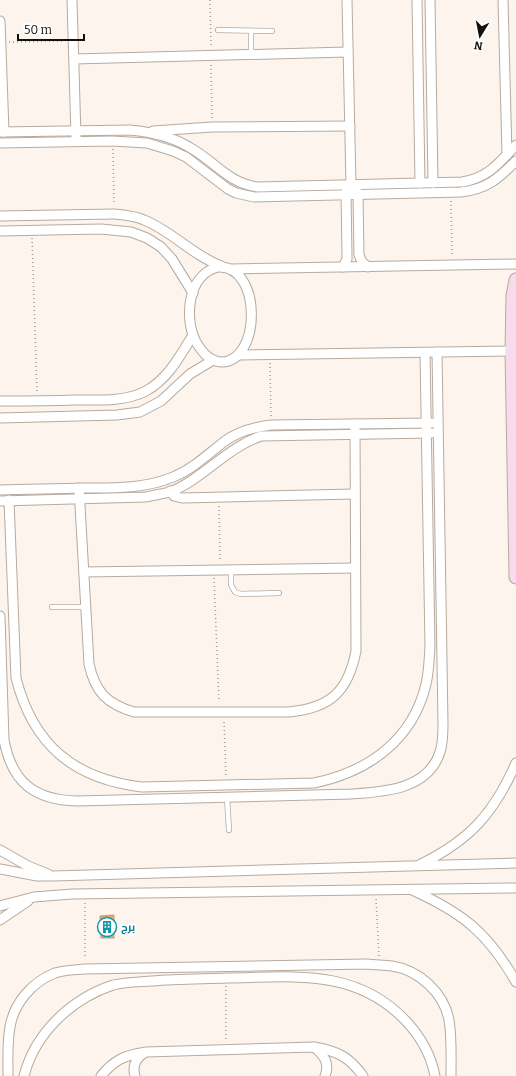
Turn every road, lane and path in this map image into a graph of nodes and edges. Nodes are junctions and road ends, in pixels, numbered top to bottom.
1 (72, 0) edge
2 (346, 0) edge
3 (417, 0) edge
4 (430, 0) edge
5 (503, 0) edge
6 (0, 21) edge
7 (218, 30) dead end
8 (251, 31) junction
9 (272, 31) dead end
10 (73, 40) junction
11 (1, 42) edge
12 (348, 52) junction
13 (251, 54) junction
14 (74, 59) junction
15 (350, 126) junction
16 (76, 130) junction
17 (2, 132) edge
18 (146, 132) junction
19 (112, 141) junction
20 (76, 142) junction
21 (0, 143) edge
22 (516, 145) edge
23 (507, 155) junction
24 (516, 161) edge
25 (470, 181) junction
26 (420, 183) junction
27 (433, 183) junction
28 (351, 184) junction
29 (473, 191) junction
30 (451, 193) junction
31 (346, 195) junction
32 (358, 195) junction
33 (114, 214) junction
34 (0, 216) edge
35 (31, 230) junction
36 (114, 230) junction
37 (0, 231) edge
38 (516, 264) edge
39 (453, 266) junction
40 (222, 267) junction
41 (343, 267) junction
42 (368, 267) junction
43 (232, 270) junction
44 (516, 280) edge
45 (192, 293) junction
46 (193, 336) junction
47 (514, 351) edge
48 (425, 352) junction
49 (436, 352) junction
50 (239, 354) junction
51 (270, 355) junction
52 (213, 360) junction
53 (19, 401) junction
54 (37, 401) junction
55 (0, 402) edge
56 (0, 418) edge
57 (19, 418) junction
58 (426, 423) junction
59 (438, 423) junction
60 (355, 424) junction
61 (271, 425) junction
62 (438, 433) junction
63 (355, 434) junction
64 (426, 434) junction
65 (79, 488) junction
66 (0, 490) edge
67 (170, 491) junction
68 (355, 494) junction
69 (218, 496) junction
70 (80, 499) junction
71 (5, 500) edge
72 (516, 561) edge
73 (356, 568) junction
74 (217, 570) junction
75 (231, 570) junction
76 (84, 572) junction
77 (516, 577) edge
78 (279, 593) dead end
79 (52, 607) dead end
80 (86, 607) junction
81 (0, 616) edge
82 (2, 665) junction
83 (15, 665) junction
84 (222, 712) junction
85 (516, 763) edge
86 (331, 779) junction
87 (227, 786) junction
88 (332, 795) junction
89 (227, 797) junction
90 (229, 830) dead end
91 (0, 850) edge
92 (516, 863) edge
93 (419, 865) junction
94 (0, 868) edge
95 (53, 876) junction
96 (409, 888) junction
97 (516, 888) edge
98 (376, 889) junction
99 (85, 894) junction
100 (34, 898) junction
101 (0, 906) edge
102 (0, 920) edge
103 (379, 965) junction
104 (178, 968) junction
105 (85, 969) junction
106 (226, 978) junction
107 (179, 979) junction
108 (516, 982) edge
109 (314, 1047) junction
110 (226, 1049) junction
111 (146, 1052) junction
112 (8, 1076) edge
113 (24, 1076) edge
114 (101, 1076) edge
115 (135, 1076) edge
116 (325, 1076) edge
117 (363, 1076) edge
118 (435, 1076) edge
119 (451, 1076) edge

1 - 10 street
2 - 12 street
3 - 26 street
4 - 27 street
5 - 23 street
6 - 11 street
7 - 8 lane
8 - 9 lane
8 - 13 lane
10 - 11 path
10 - 14 street
11 - 17 street
12 - 13 street
12 - 15 street
13 - 14 street
14 - 16 street
15 - 18 street
15 - 28 street
16 - 17 street
16 - 18 street
16 - 20 street
18 - 28 street
19 - 20 street
19 - 31 street
19 - 33 path
20 - 21 street
22 - 23 street
23 - 25 street
24 - 29 street
25 - 27 street
25 - 29 street
26 - 27 street
26 - 28 street
28 - 31 street
28 - 32 street
29 - 30 street
30 - 32 street
30 - 39 path
31 - 32 street
31 - 41 street
32 - 42 street
33 - 34 street
33 - 36 street
33 - 40 street
35 - 36 street
35 - 37 street
35 - 54 path
36 - 45 street
38 - 39 street
39 - 42 street
40 - 43 street
40 - 45 street
41 - 42 street
41 - 43 street
43 - 50 street
44 - 47 street
45 - 46 street
46 - 52 street
46 - 54 street
47 - 49 street
47 - 72 street
48 - 49 street
48 - 51 street
48 - 58 street
49 - 59 street
50 - 51 street
50 - 52 street
51 - 61 path
52 - 57 street
53 - 54 street
53 - 55 street
53 - 57 street
56 - 57 street
58 - 59 street
58 - 60 street
58 - 64 street
59 - 62 street
60 - 61 street
60 - 63 street
61 - 65 street
62 - 64 street
62 - 88 street
63 - 64 street
63 - 67 street
63 - 68 street
64 - 86 street
65 - 66 street
65 - 70 street
67 - 69 street
67 - 70 street
68 - 69 street
68 - 73 street
69 - 74 path
70 - 71 street
70 - 76 street
71 - 83 street
72 - 77 street
73 - 75 street
73 - 84 street
74 - 75 street
74 - 76 street
74 - 84 path
75 - 78 lane
76 - 80 street
79 - 80 lane
80 - 84 street
81 - 82 street
82 - 83 street
82 - 89 street
83 - 87 street
84 - 87 path
85 - 93 street
86 - 87 street
86 - 88 street
87 - 89 street
88 - 89 street
89 - 90 lane
91 - 95 street
92 - 93 street
93 - 95 street
94 - 95 street
96 - 97 street
96 - 98 street
96 - 108 street
98 - 99 street
98 - 103 path
99 - 100 street
99 - 105 path
100 - 101 street
100 - 102 street
103 - 104 street
103 - 119 street
104 - 105 street
104 - 107 street
105 - 112 street
106 - 107 street
106 - 110 path
106 - 118 street
107 - 113 street
109 - 110 street
109 - 116 street
109 - 117 street
110 - 111 street
111 - 114 street
111 - 115 street

